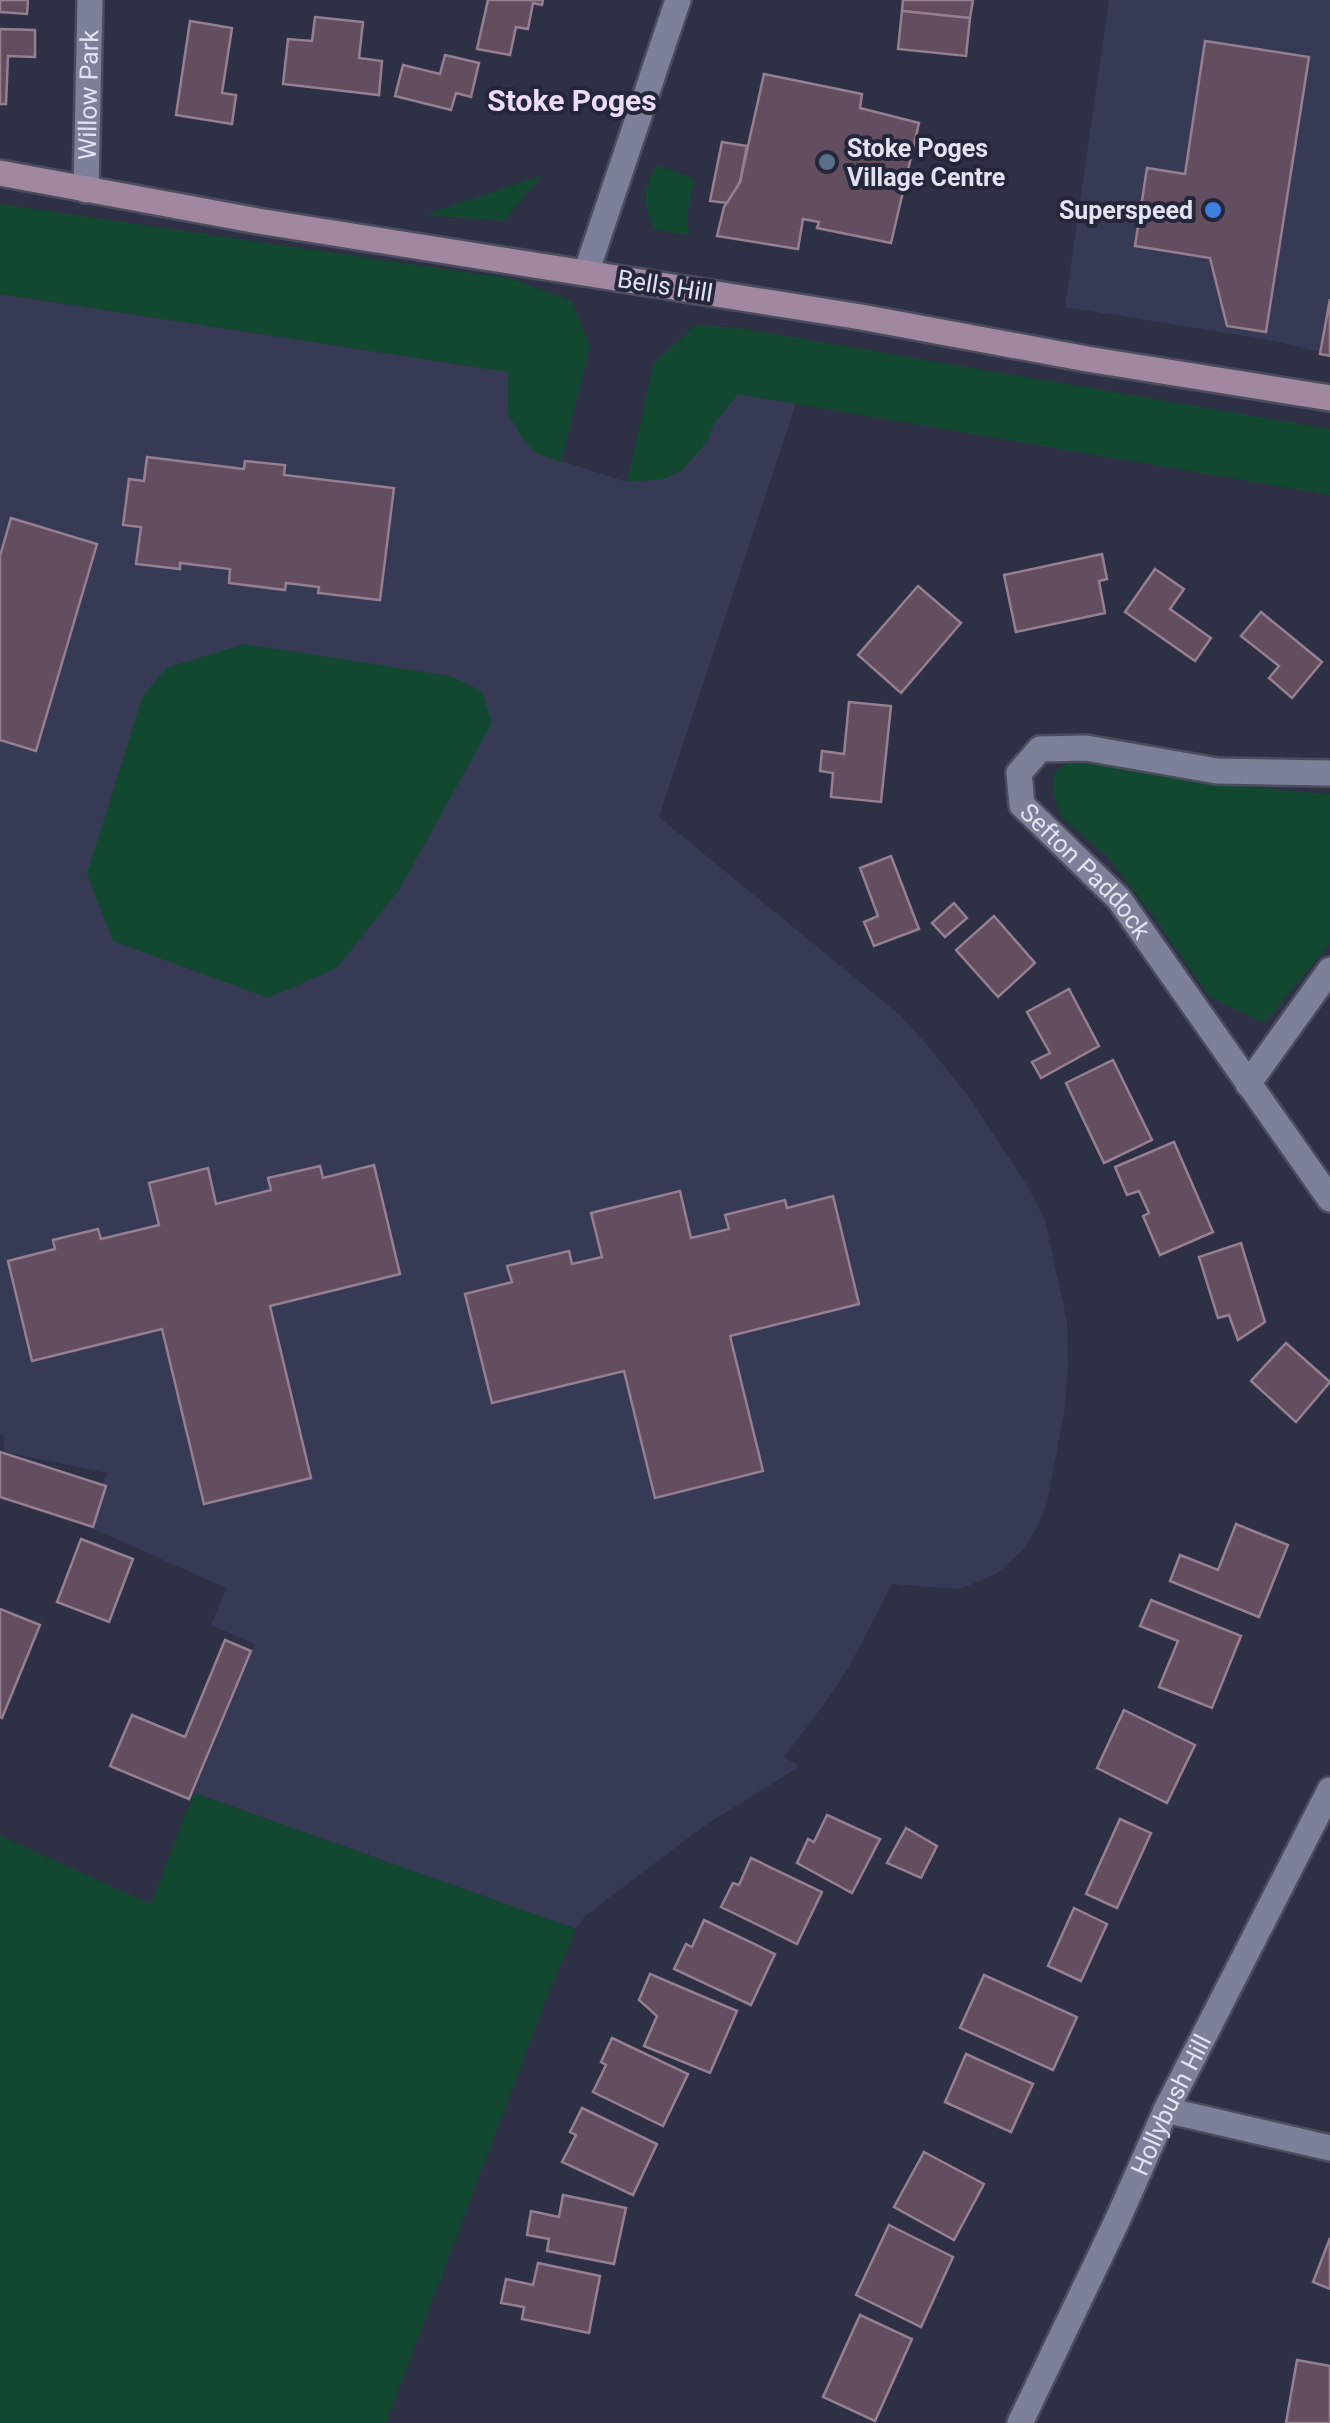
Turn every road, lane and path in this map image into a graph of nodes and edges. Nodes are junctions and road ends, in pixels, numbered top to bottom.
1 (90, 0) edge
2 (678, 0) edge
3 (0, 173) edge
4 (86, 190) junction
5 (586, 273) junction
6 (1330, 398) edge
7 (1330, 773) edge
8 (1330, 970) edge
9 (1248, 1084) junction
10 (1330, 1199) edge
11 (1330, 1790) edge
12 (1166, 2110) junction
13 (1330, 2148) edge
14 (1020, 2423) edge

1 - 4 street, Willow Park
2 - 5 street
3 - 4 main road, Bells Hill
4 - 5 main road, Bells Hill
5 - 6 main road, Bells Hill
7 - 9 street, Sefton Paddock
8 - 9 street
9 - 10 street, Sefton Paddock
11 - 12 street, Hollybush Hill
12 - 13 street
12 - 14 street, Hollybush Hill

